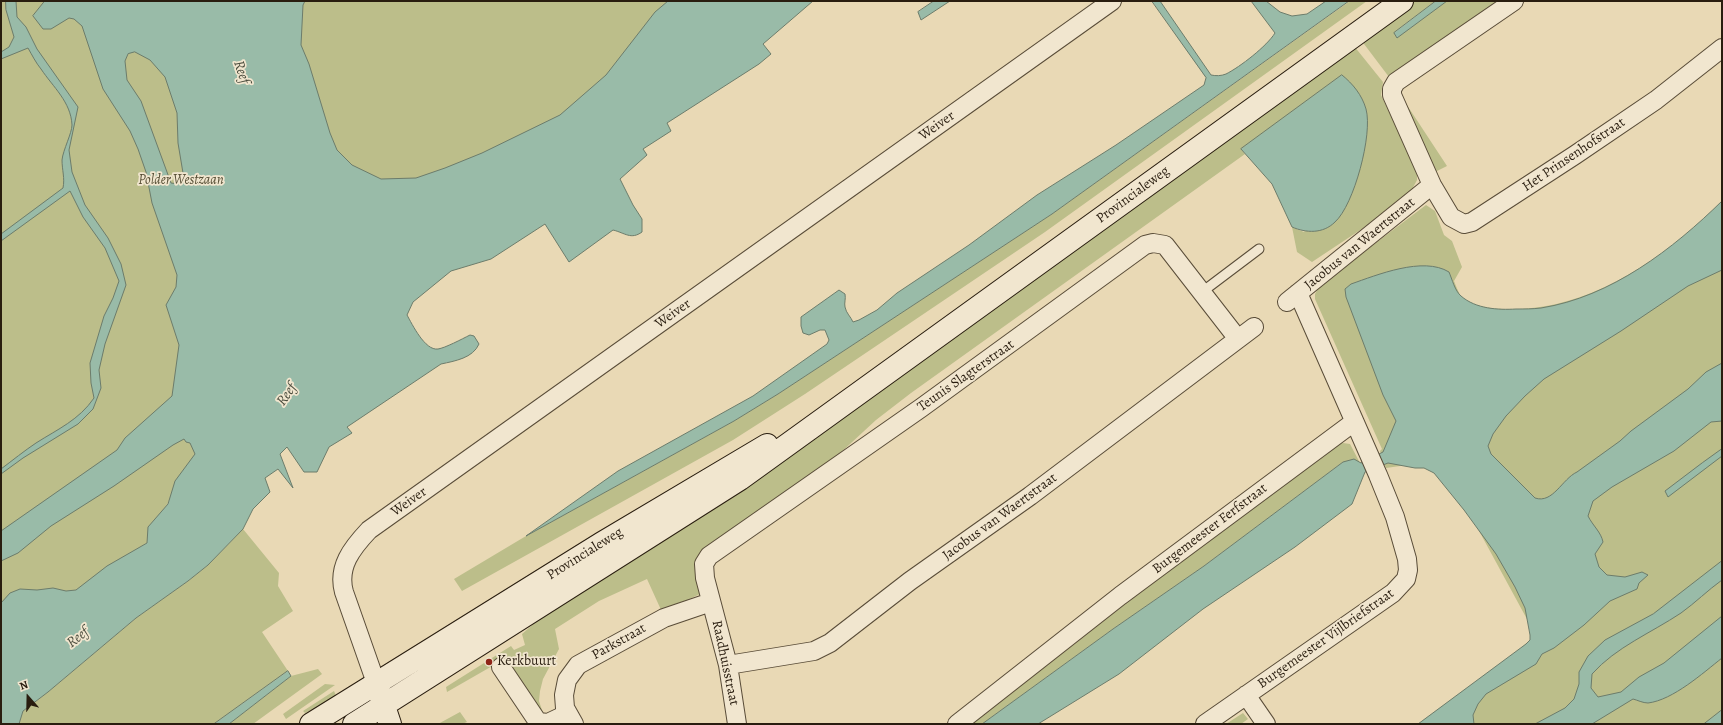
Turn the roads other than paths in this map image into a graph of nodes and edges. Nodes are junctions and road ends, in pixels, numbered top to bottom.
1 (1112, 1) edge
2 (1402, 1) edge
3 (1514, 1) edge
4 (1722, 48) edge
5 (1432, 185) junction
6 (1259, 249) dead end
7 (1202, 292) junction
8 (1254, 327) dead end
9 (1238, 339) junction
10 (863, 390) junction
11 (1354, 422) junction
12 (711, 602) junction
13 (728, 665) junction
14 (501, 667) dead end
15 (376, 683) junction
16 (1246, 696) junction
17 (387, 715) edge
18 (570, 719) edge
19 (311, 724) edge
20 (354, 724) edge
21 (737, 724) edge
22 (957, 724) edge
23 (1205, 724) edge
24 (1266, 724) edge

1 - 15 street, Weiver
2 - 10 main road, Provincialeweg
3 - 5 street, Het Prinsenhofstraat
4 - 5 street, Het Prinsenhofstraat
5 - 11 street, Jacobus van Waertstraat
6 - 7 lane
7 - 9 street, Teunis Slagterstraat
7 - 12 street, Teunis Slagterstraat
8 - 9 street, Jacobus van Waertstraat
9 - 13 street, Jacobus van Waertstraat
10 - 15 main road, Provincialeweg
10 - 17 main road, Provincialeweg
11 - 16 street, Burgemeester Vijlbriefstraat
11 - 22 street, Burgemeester Ferfstraat
12 - 13 street, Raadhuisstraat
12 - 18 street, Parkstraat
13 - 21 street, Raadhuisstraat
14 - 18 street, Parkstraat
15 - 17 main road
15 - 19 main road, Provincialeweg
16 - 23 street, Burgemeester Vijlbriefstraat
16 - 24 street
17 - 20 main road, Provincialeweg

